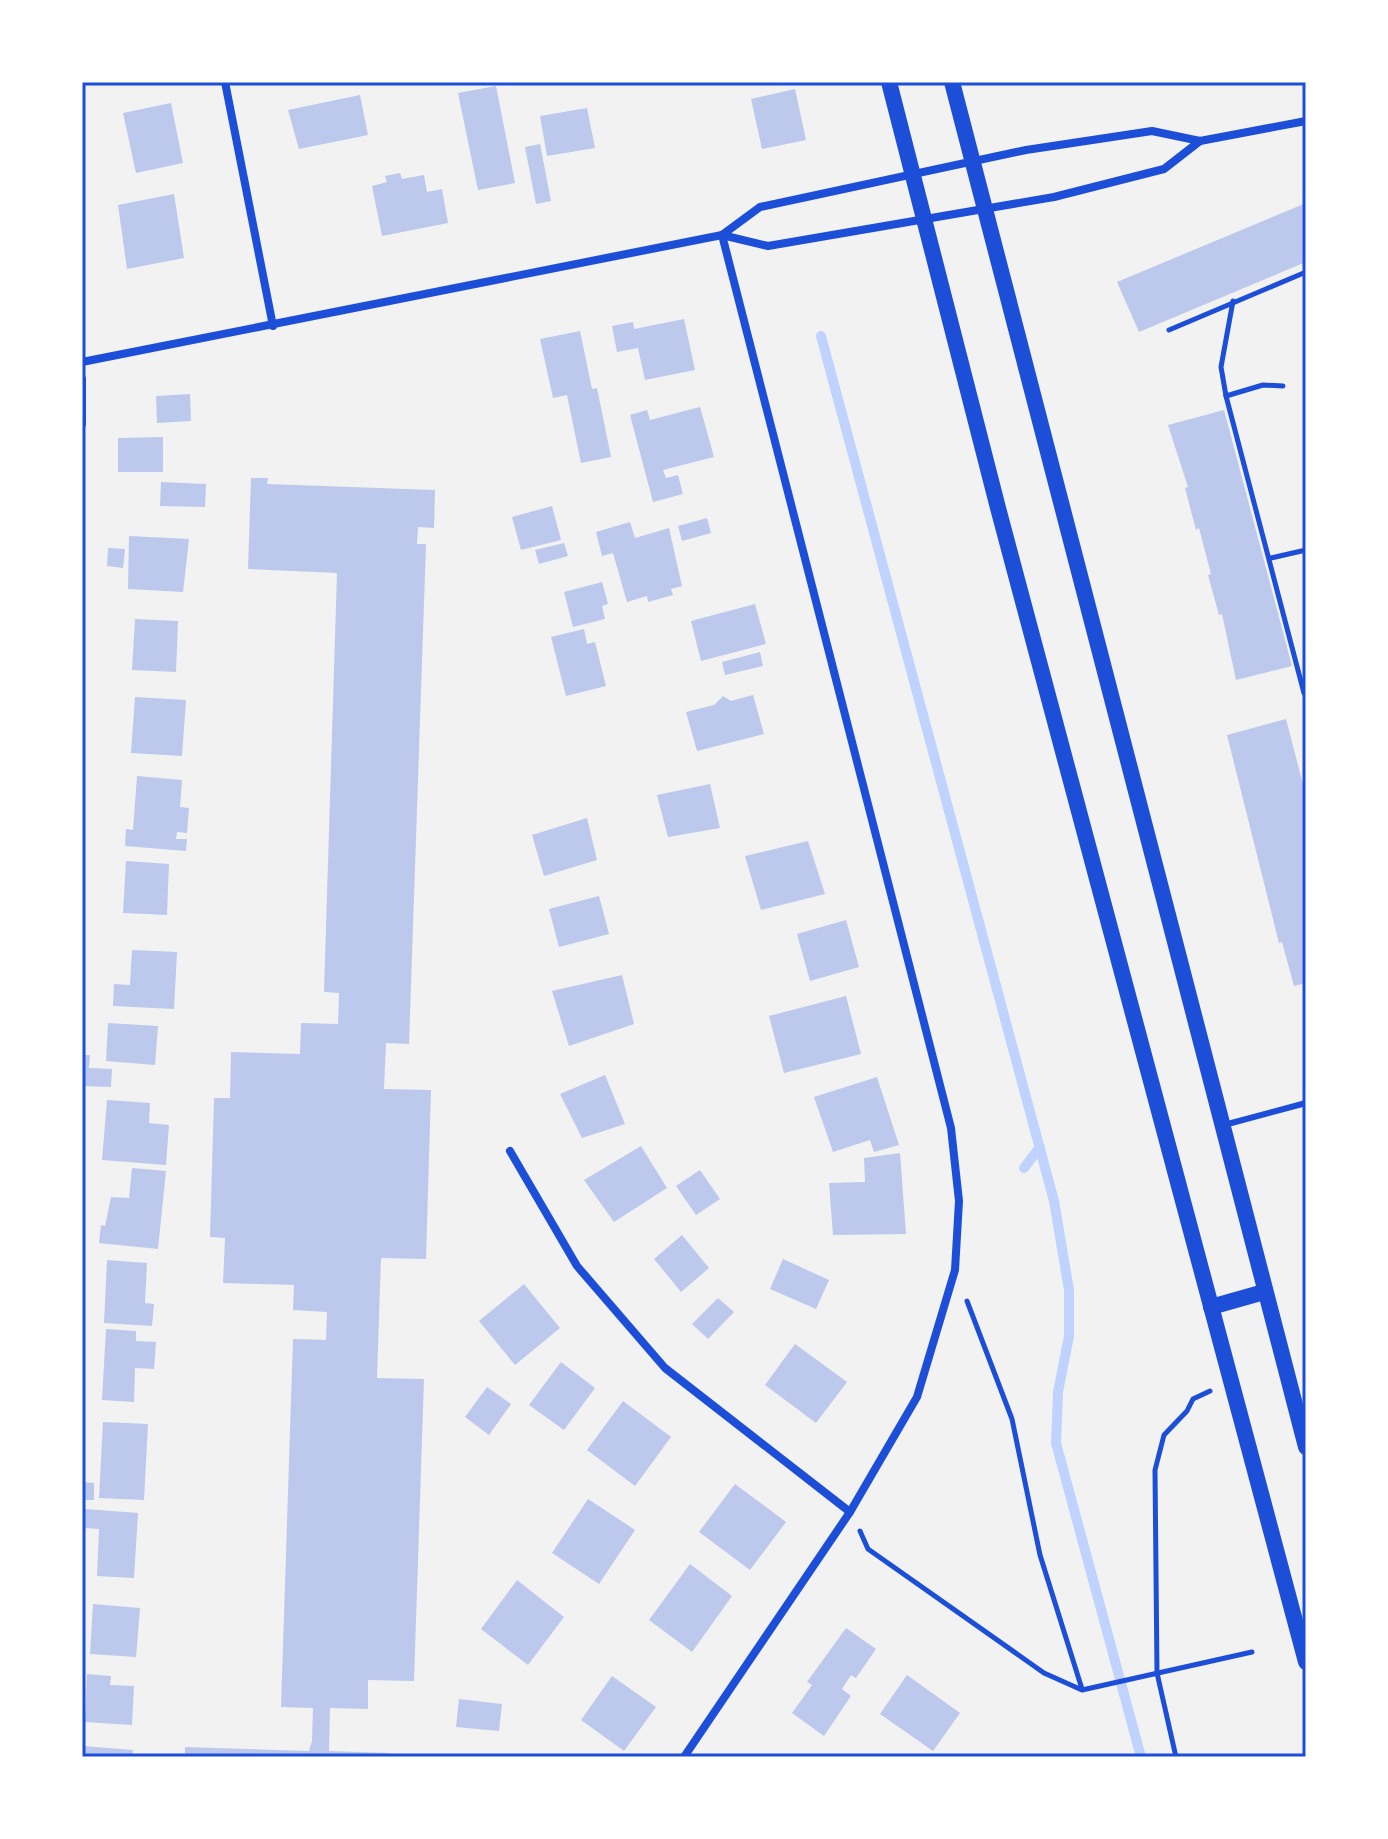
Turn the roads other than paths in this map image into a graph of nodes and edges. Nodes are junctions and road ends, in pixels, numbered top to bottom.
1 (225, 82) edge
2 (889, 82) edge
3 (952, 82) edge
4 (1306, 121) edge
5 (1200, 141) junction
6 (972, 161) junction
7 (911, 173) junction
8 (985, 210) junction
9 (923, 221) junction
10 (722, 235) junction
11 (273, 326) junction
12 (82, 362) edge
13 (82, 379) edge
14 (82, 424) edge
15 (1306, 1103) edge
16 (1220, 1126) junction
17 (510, 1151) dead end
18 (1264, 1292) junction
19 (1211, 1307) junction
20 (1306, 1447) edge
21 (850, 1512) junction
22 (1306, 1662) edge
23 (684, 1757) edge

1 - 11 street
2 - 7 main road
3 - 6 main road
4 - 5 street
5 - 6 street
5 - 8 street
6 - 7 street
6 - 8 main road
7 - 9 main road
7 - 10 street
8 - 9 street
8 - 16 main road
9 - 10 street
9 - 19 main road
10 - 11 street
10 - 21 street
11 - 12 street
13 - 14 street
15 - 16 lane
16 - 18 main road
17 - 21 street
18 - 19 main road
18 - 20 main road
19 - 22 main road
21 - 23 street

